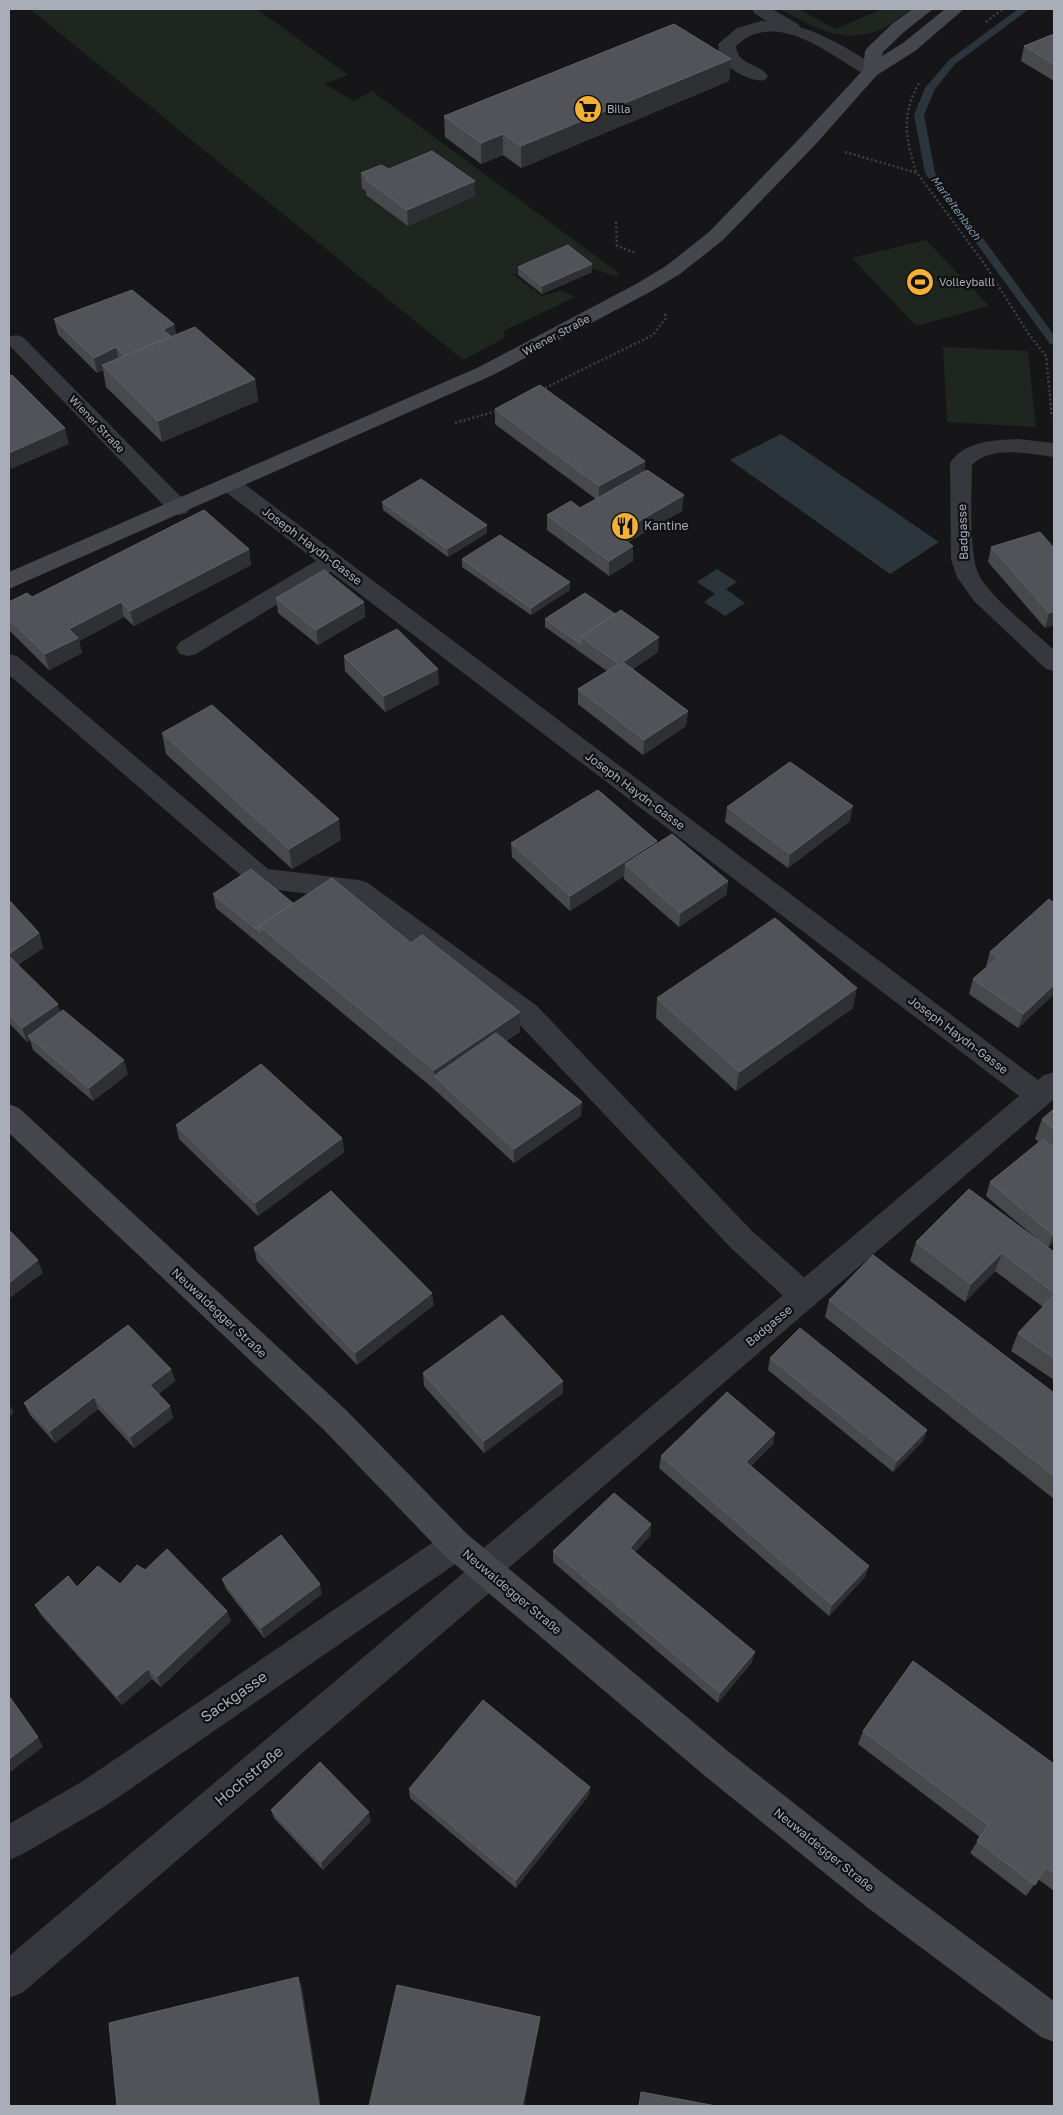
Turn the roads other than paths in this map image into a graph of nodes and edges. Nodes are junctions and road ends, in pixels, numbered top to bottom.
1 (760, 9) edge
2 (924, 9) edge
3 (955, 9) edge
4 (792, 28) junction
5 (871, 70) junction
6 (759, 76) dead end
7 (16, 341) dead end
8 (1047, 449) edge
9 (231, 485) junction
10 (179, 508) junction
11 (332, 561) junction
12 (9, 581) edge
13 (188, 648) dead end
14 (9, 662) edge
15 (1054, 663) edge
16 (1046, 1090) edge
17 (14, 1129) edge
18 (804, 1296) junction
19 (456, 1545) junction
20 (486, 1570) junction
21 (9, 1843) edge
22 (9, 1980) edge
23 (1054, 2024) edge

1 - 4 street
2 - 5 main road, Wiener Straße
3 - 5 main road, Wiener Straße
4 - 5 street
4 - 6 street
5 - 9 main road, Wiener Straße
7 - 10 street, Wiener Straße
8 - 15 street, Badgasse
9 - 10 main road, Wiener Straße
9 - 11 street, Joseph Haydn-Gasse
10 - 12 main road, Wiener Straße
11 - 13 street
11 - 16 street, Joseph Haydn-Gasse
14 - 18 street
16 - 18 street, Badgasse
17 - 19 main road, Neuwaldegger Straße
18 - 20 street, Badgasse
19 - 20 main road, Neuwaldegger Straße
19 - 21 street, Sackgasse
20 - 22 street, Hochstraße
20 - 23 main road, Neuwaldegger Straße

